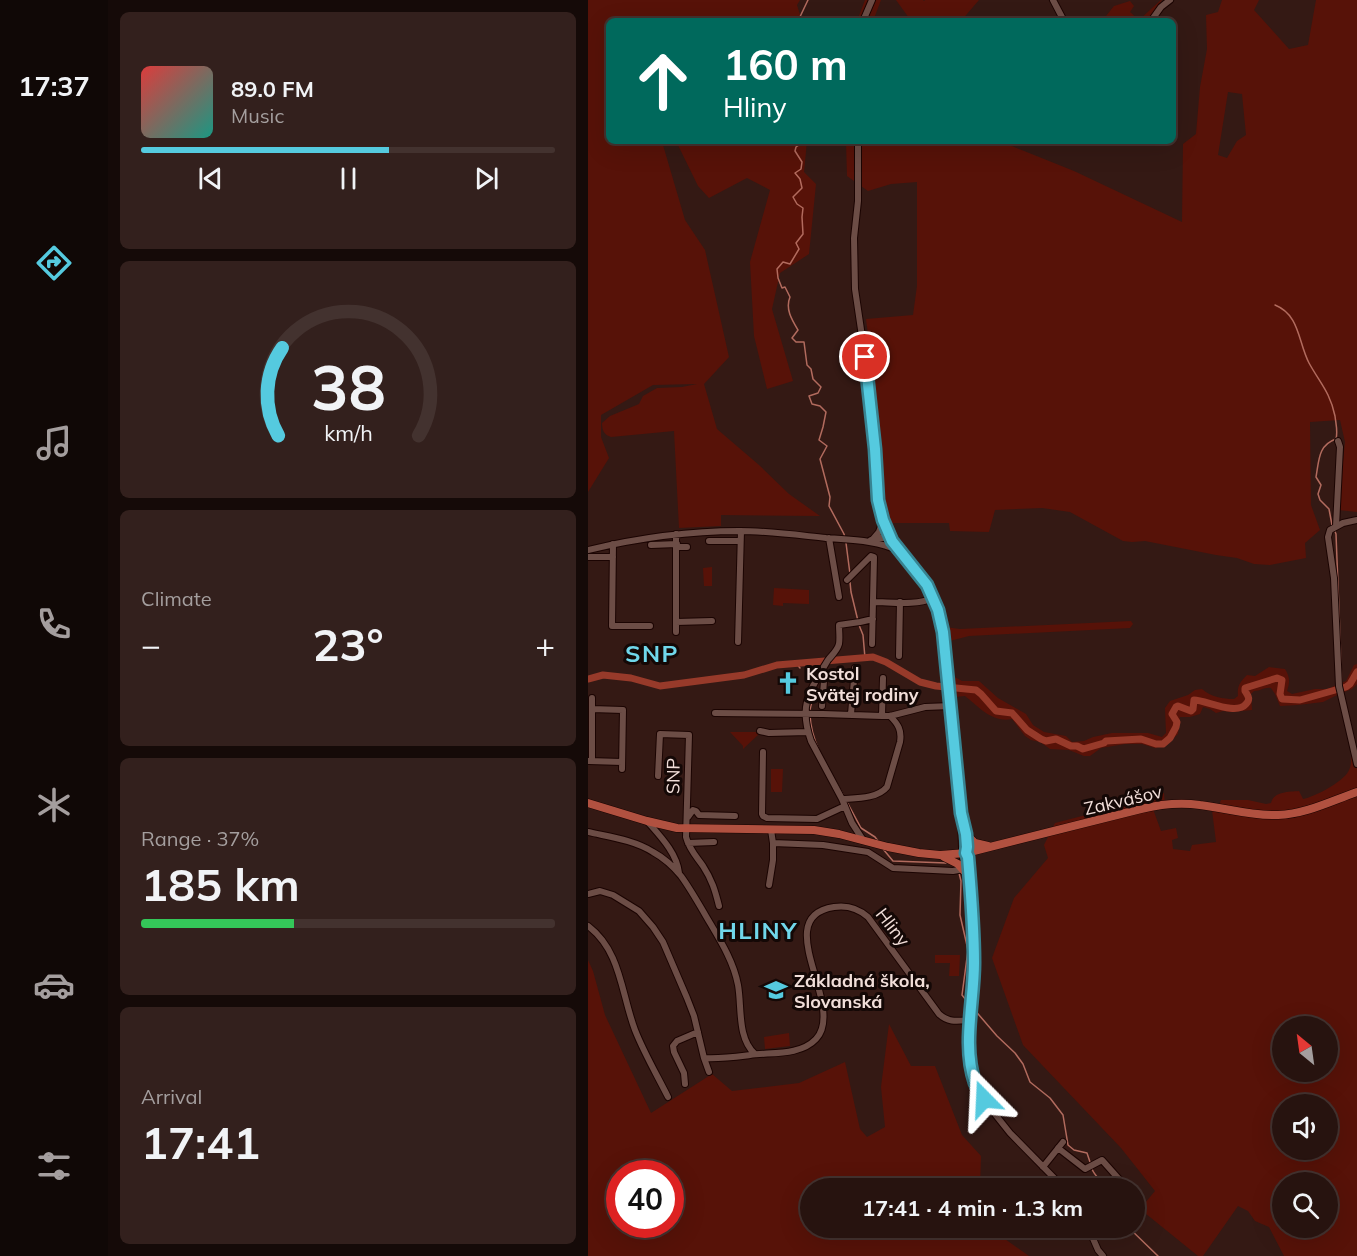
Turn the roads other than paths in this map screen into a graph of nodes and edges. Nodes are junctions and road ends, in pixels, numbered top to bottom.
1 (872, 0) edge
2 (1053, 0) edge
3 (1170, 0) edge
4 (864, 18) edge
5 (1062, 18) edge
6 (1153, 18) edge
7 (858, 144) edge
8 (1338, 441) dead end
9 (883, 520) junction
10 (1357, 520) edge
11 (1334, 527) junction
12 (741, 531) junction
13 (676, 534) junction
14 (829, 538) junction
15 (891, 538) junction
16 (872, 540) junction
17 (740, 541) junction
18 (709, 542) dead end
19 (865, 542) junction
20 (879, 543) junction
21 (613, 544) junction
22 (651, 545) dead end
23 (677, 546) junction
24 (687, 547) dead end
25 (588, 550) edge
26 (902, 553) junction
27 (588, 557) edge
28 (613, 557) junction
29 (847, 580) dead end
30 (838, 597) dead end
31 (933, 598) junction
32 (900, 602) junction
33 (873, 603) junction
34 (873, 619) junction
35 (712, 621) dead end
36 (676, 622) junction
37 (650, 626) dead end
38 (676, 633) dead end
39 (738, 642) dead end
40 (872, 644) dead end
41 (899, 656) dead end
42 (855, 668) dead end
43 (819, 675) junction
44 (883, 678) dead end
45 (592, 698) edge
46 (822, 706) dead end
47 (951, 706) junction
48 (592, 710) junction
49 (716, 713) dead end
50 (809, 714) junction
51 (851, 714) junction
52 (882, 716) junction
53 (890, 716) junction
54 (760, 731) dead end
55 (808, 732) junction
56 (763, 752) dead end
57 (590, 761) edge
58 (1357, 764) edge
59 (658, 776) dead end
60 (1357, 792) edge
61 (844, 800) junction
62 (588, 803) edge
63 (961, 813) junction
64 (735, 816) dead end
65 (687, 817) junction
66 (647, 821) junction
67 (852, 823) junction
68 (686, 829) junction
69 (771, 830) junction
70 (588, 832) edge
71 (839, 834) junction
72 (966, 834) junction
73 (864, 841) junction
74 (714, 842) dead end
75 (688, 843) junction
76 (773, 843) junction
77 (993, 846) junction
78 (966, 853) junction
79 (940, 855) junction
80 (965, 871) junction
81 (678, 873) junction
82 (969, 883) junction
83 (769, 885) dead end
84 (588, 894) edge
85 (719, 906) dead end
86 (588, 926) edge
87 (970, 1020) junction
88 (698, 1032) junction
89 (756, 1054) junction
90 (704, 1058) junction
91 (709, 1072) dead end
92 (685, 1084) dead end
93 (668, 1097) dead end
94 (1043, 1167) junction
95 (1054, 1178) edge
96 (1118, 1178) edge
97 (1093, 1238) edge
98 (1103, 1256) edge

1 - 4 street
2 - 5 street
3 - 6 street
7 - 9 street
8 - 11 street
9 - 15 street
9 - 16 street
10 - 11 street
11 - 58 street
12 - 13 street
12 - 14 street
12 - 17 street
13 - 21 street
13 - 23 street
14 - 19 street
14 - 30 street
15 - 16 street
15 - 20 street
15 - 26 street
16 - 19 street
17 - 18 street
17 - 39 street
19 - 20 street
20 - 26 street
21 - 25 street
21 - 28 street
22 - 23 street
23 - 24 street
23 - 36 street
26 - 31 street
27 - 28 street
28 - 37 street
29 - 33 street
31 - 32 street
31 - 47 street
32 - 33 street
32 - 41 street
33 - 34 street
34 - 40 street
34 - 43 street
35 - 36 street
36 - 38 street
42 - 51 street
43 - 46 street
43 - 50 street
44 - 52 street
45 - 48 street
47 - 53 street
47 - 63 street
48 - 57 street
48 - 57 street
49 - 50 street
50 - 51 street
50 - 55 street
51 - 52 street
52 - 53 street
53 - 61 street
54 - 55 street
55 - 61 street
56 - 61 street
59 - 65 street, SNP
60 - 77 main road, Zakvášov
61 - 67 street
62 - 66 main road
63 - 72 street
63 - 78 street
64 - 65 street, SNP
65 - 68 street, SNP
66 - 68 main road
66 - 81 street
67 - 71 street
67 - 73 street
68 - 69 main road
68 - 75 street
69 - 71 main road
69 - 76 street
70 - 81 street
71 - 73 main road
72 - 77 main road
72 - 78 street
73 - 79 main road
74 - 75 street
75 - 85 street
76 - 80 street
76 - 83 street
77 - 78 main road, Zakvášov
78 - 79 main road, Zakvášov
78 - 80 street
78 - 82 street
79 - 80 main road
80 - 82 street
81 - 89 street
82 - 87 street
84 - 88 street
86 - 93 street
87 - 89 street, Hliny
87 - 94 street
88 - 90 street
88 - 92 street
89 - 90 street, Hliny
90 - 91 street
94 - 95 street
94 - 96 street
97 - 98 street

